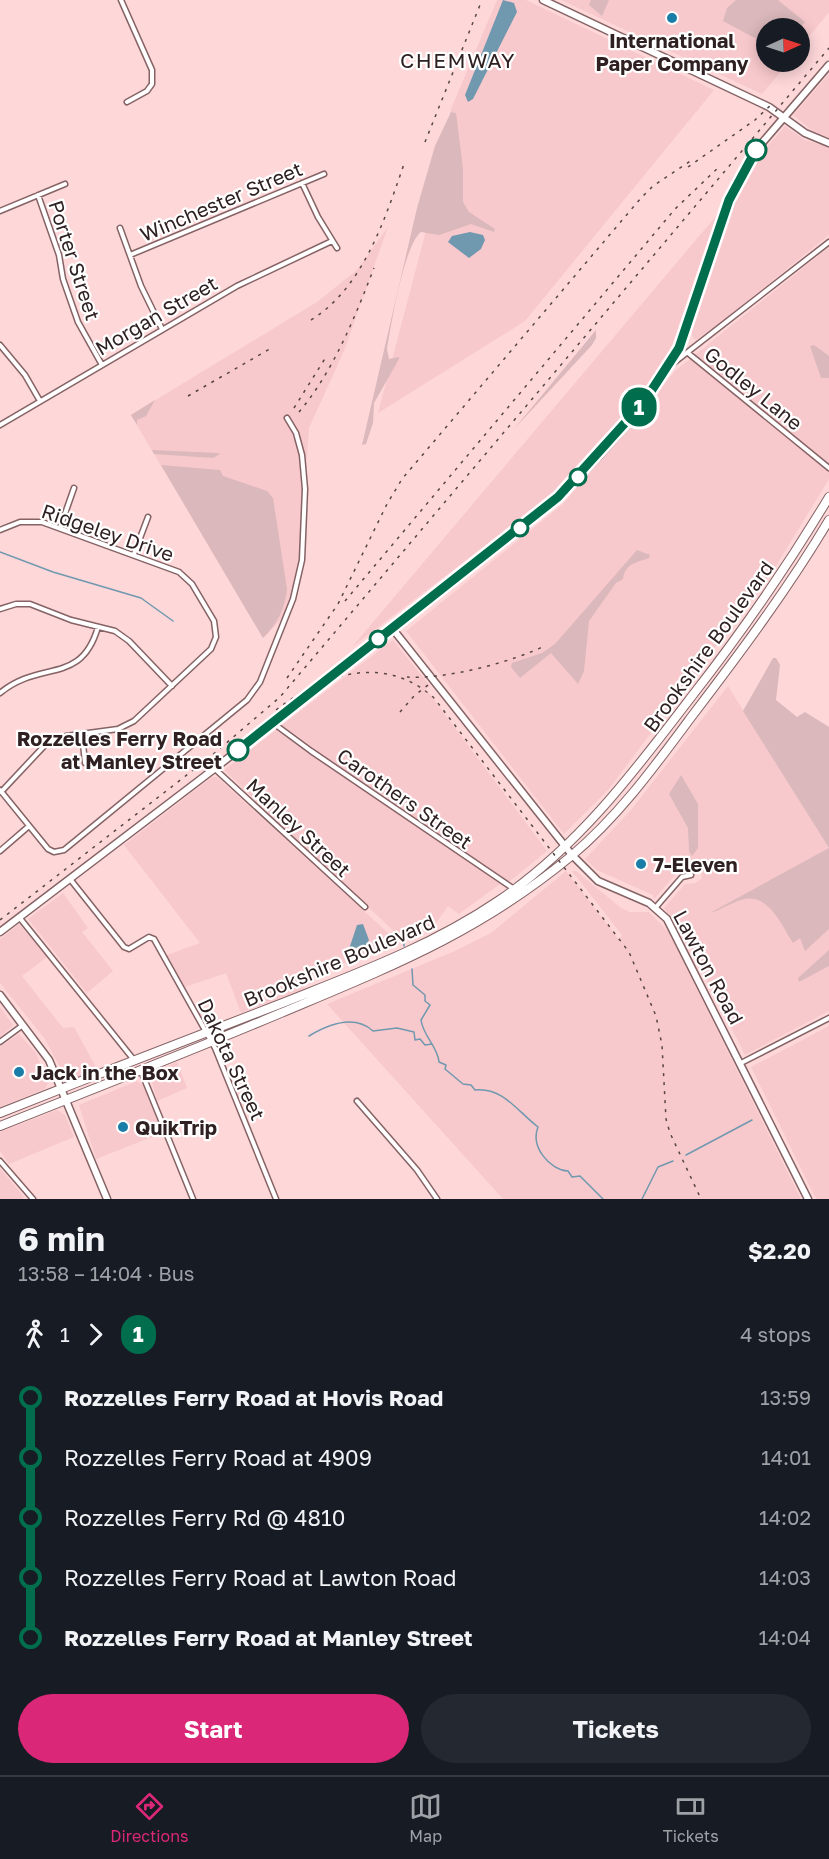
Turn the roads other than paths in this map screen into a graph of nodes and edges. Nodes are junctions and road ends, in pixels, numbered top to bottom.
1 (121, 0) edge
2 (543, 0) edge
3 (829, 65) edge
4 (128, 102) dead end
5 (784, 117) junction
6 (829, 143) edge
7 (324, 174) dead end
8 (302, 183) junction
9 (65, 184) dead end
10 (38, 195) junction
11 (0, 211) edge
12 (120, 228) dead end
13 (332, 241) junction
14 (829, 242) edge
15 (337, 248) dead end
16 (130, 255) junction
17 (162, 329) junction
18 (0, 345) edge
19 (688, 353) junction
20 (102, 364) junction
21 (670, 366) junction
22 (40, 401) junction
23 (288, 420) dead end
24 (0, 424) edge
25 (829, 468) edge
26 (74, 488) dead end
27 (829, 497) edge
28 (148, 516) dead end
29 (829, 520) edge
30 (60, 528) junction
31 (0, 530) edge
32 (134, 554) junction
33 (790, 562) junction
34 (800, 569) junction
35 (0, 609) edge
36 (98, 627) junction
37 (392, 628) junction
38 (172, 686) junction
39 (0, 693) edge
40 (273, 722) junction
41 (82, 734) junction
42 (85, 763) dead end
43 (214, 769) junction
44 (0, 791) edge
45 (29, 826) junction
46 (565, 847) junction
47 (0, 851) edge
48 (572, 855) junction
49 (691, 875) dead end
50 (69, 879) junction
51 (514, 890) junction
52 (522, 894) junction
53 (365, 907) dead end
54 (656, 907) junction
55 (19, 917) junction
56 (0, 932) edge
57 (0, 995) edge
58 (829, 1018) edge
59 (24, 1024) junction
60 (207, 1033) junction
61 (0, 1042) edge
62 (212, 1042) junction
63 (135, 1060) junction
64 (741, 1063) junction
65 (141, 1071) junction
66 (61, 1089) junction
67 (66, 1100) junction
68 (357, 1101) dead end
69 (0, 1113) edge
70 (0, 1126) edge
71 (0, 1161) edge
72 (33, 1199) edge
73 (107, 1199) edge
74 (193, 1199) edge
75 (276, 1199) edge
76 (437, 1199) edge
77 (808, 1199) edge

1 - 4 street
2 - 5 street
3 - 5 street
5 - 6 street
5 - 21 street
7 - 8 street, Winchester Street
8 - 13 street
8 - 16 street, Winchester Street
9 - 10 street
10 - 11 street
10 - 20 street, Porter Street
12 - 16 street
13 - 15 street
13 - 17 street, Morgan Street
14 - 19 street
16 - 17 street
17 - 20 street, Morgan Street
18 - 22 street
19 - 21 street
19 - 25 street, Godley Lane
20 - 22 street, Morgan Street
21 - 37 street
22 - 24 street, Morgan Street
23 - 45 street
26 - 30 street
27 - 33 highway, Brookshire Boulevard
28 - 32 street
29 - 34 highway, Brookshire Boulevard
30 - 31 street, Ridgeley Drive
30 - 32 street, Ridgeley Drive
32 - 38 street, Ridgeley Drive
33 - 34 highway
33 - 46 highway, Brookshire Boulevard
34 - 48 highway, Brookshire Boulevard
35 - 36 street
36 - 38 street
36 - 39 street
37 - 40 street
37 - 46 street, Lawton Road
38 - 41 street, Ridgeley Drive
40 - 43 street
40 - 51 street, Carothers Street
41 - 42 street
41 - 44 street, Ridgeley Drive
43 - 50 street
43 - 53 street, Manley Street
44 - 45 street
45 - 47 street
46 - 48 street, Lawton Road
46 - 51 highway, Brookshire Boulevard
48 - 52 highway, Brookshire Boulevard
48 - 54 street, Lawton Road
49 - 54 street
50 - 55 street
50 - 60 street, Dakota Street
51 - 52 street, Carothers Street
51 - 60 highway, Brookshire Boulevard
52 - 62 highway, Brookshire Boulevard
54 - 64 street, Lawton Road
55 - 56 street
55 - 63 street
57 - 59 street
58 - 64 street
59 - 61 street
59 - 66 street
60 - 62 street, Dakota Street
60 - 63 highway, Brookshire Boulevard
62 - 65 highway, Brookshire Boulevard
62 - 75 street, Dakota Street
63 - 66 highway, Brookshire Boulevard
64 - 77 street, Lawton Road
65 - 67 highway, Brookshire Boulevard
65 - 74 street
66 - 67 street
66 - 69 highway, Brookshire Boulevard
67 - 70 highway, Brookshire Boulevard
67 - 73 street
68 - 76 street
71 - 72 street

